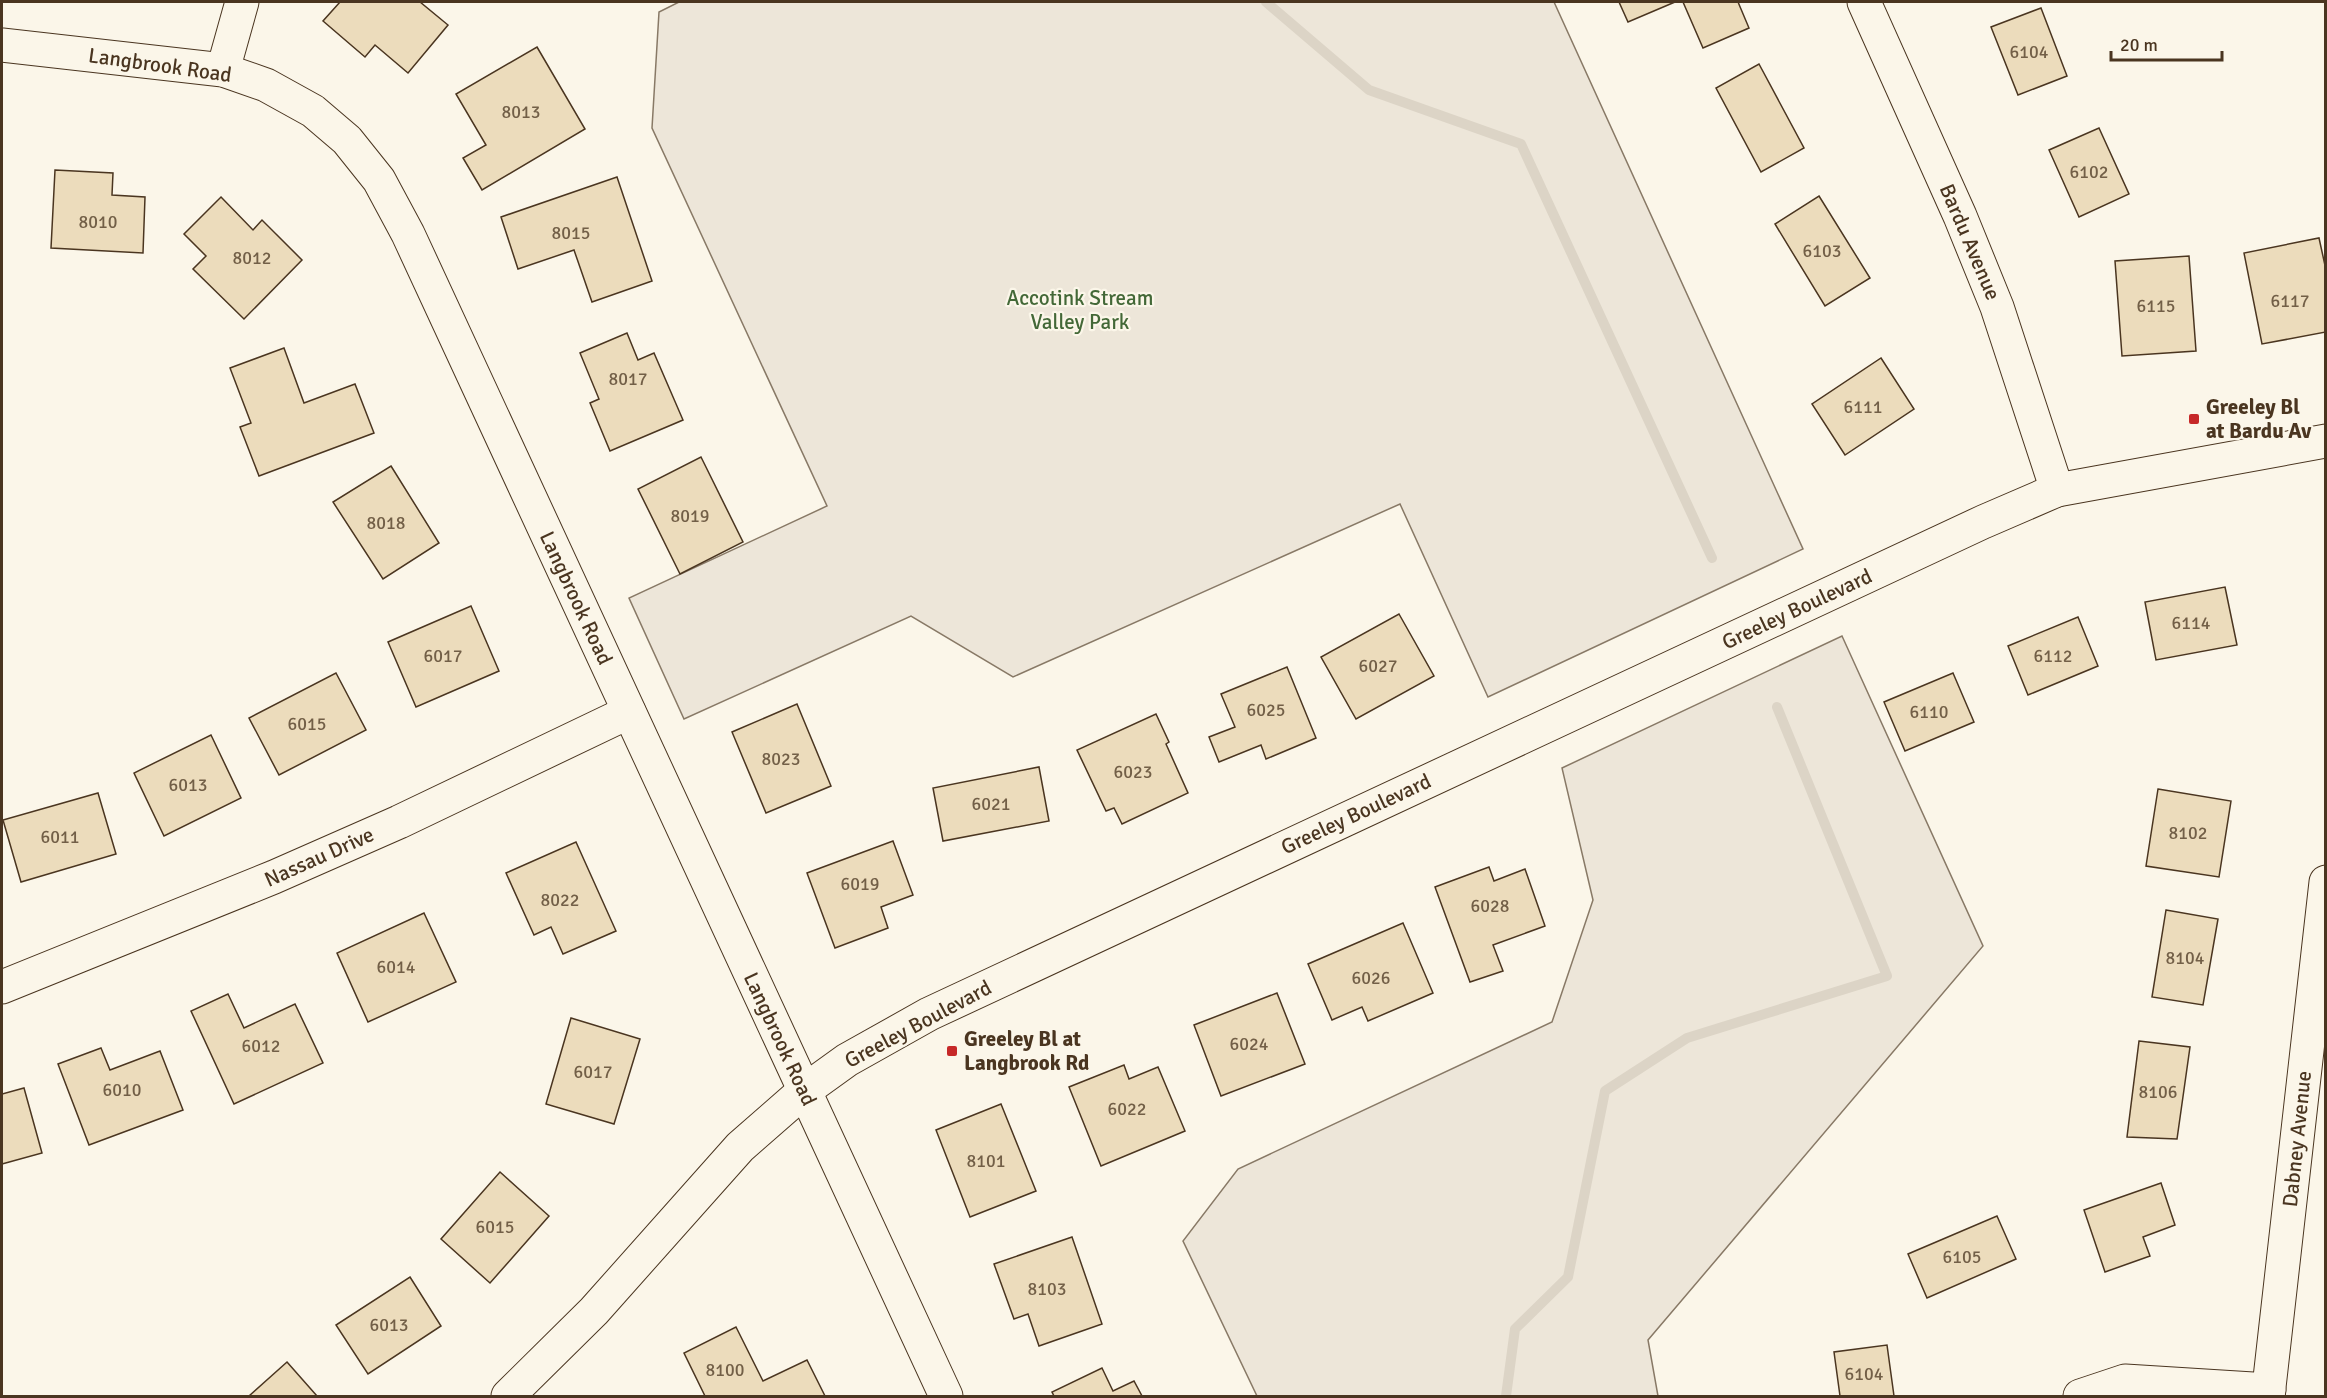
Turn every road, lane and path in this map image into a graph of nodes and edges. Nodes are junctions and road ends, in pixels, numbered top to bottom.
1 (242, 2) edge
2 (1864, 2) edge
3 (2, 45) edge
4 (223, 70) junction
5 (2325, 441) edge
6 (2057, 490) junction
7 (629, 712) junction
8 (2325, 882) edge
9 (2, 987) edge
10 (2317, 1032) edge
11 (804, 1091) junction
12 (2268, 1393) edge
13 (508, 1396) edge
14 (946, 1396) edge
15 (2080, 1396) edge

1 - 4 street
2 - 6 street, Bardu Avenue
3 - 4 street, Langbrook Road
4 - 7 street, Langbrook Road
5 - 6 street, Greeley Boulevard
6 - 11 street, Greeley Boulevard
7 - 9 street, Nassau Drive
7 - 11 street, Langbrook Road
8 - 10 street, Dabney Avenue
10 - 12 street, Dabney Avenue
11 - 13 street, Greeley Boulevard
11 - 14 street, Langbrook Road
12 - 15 street

